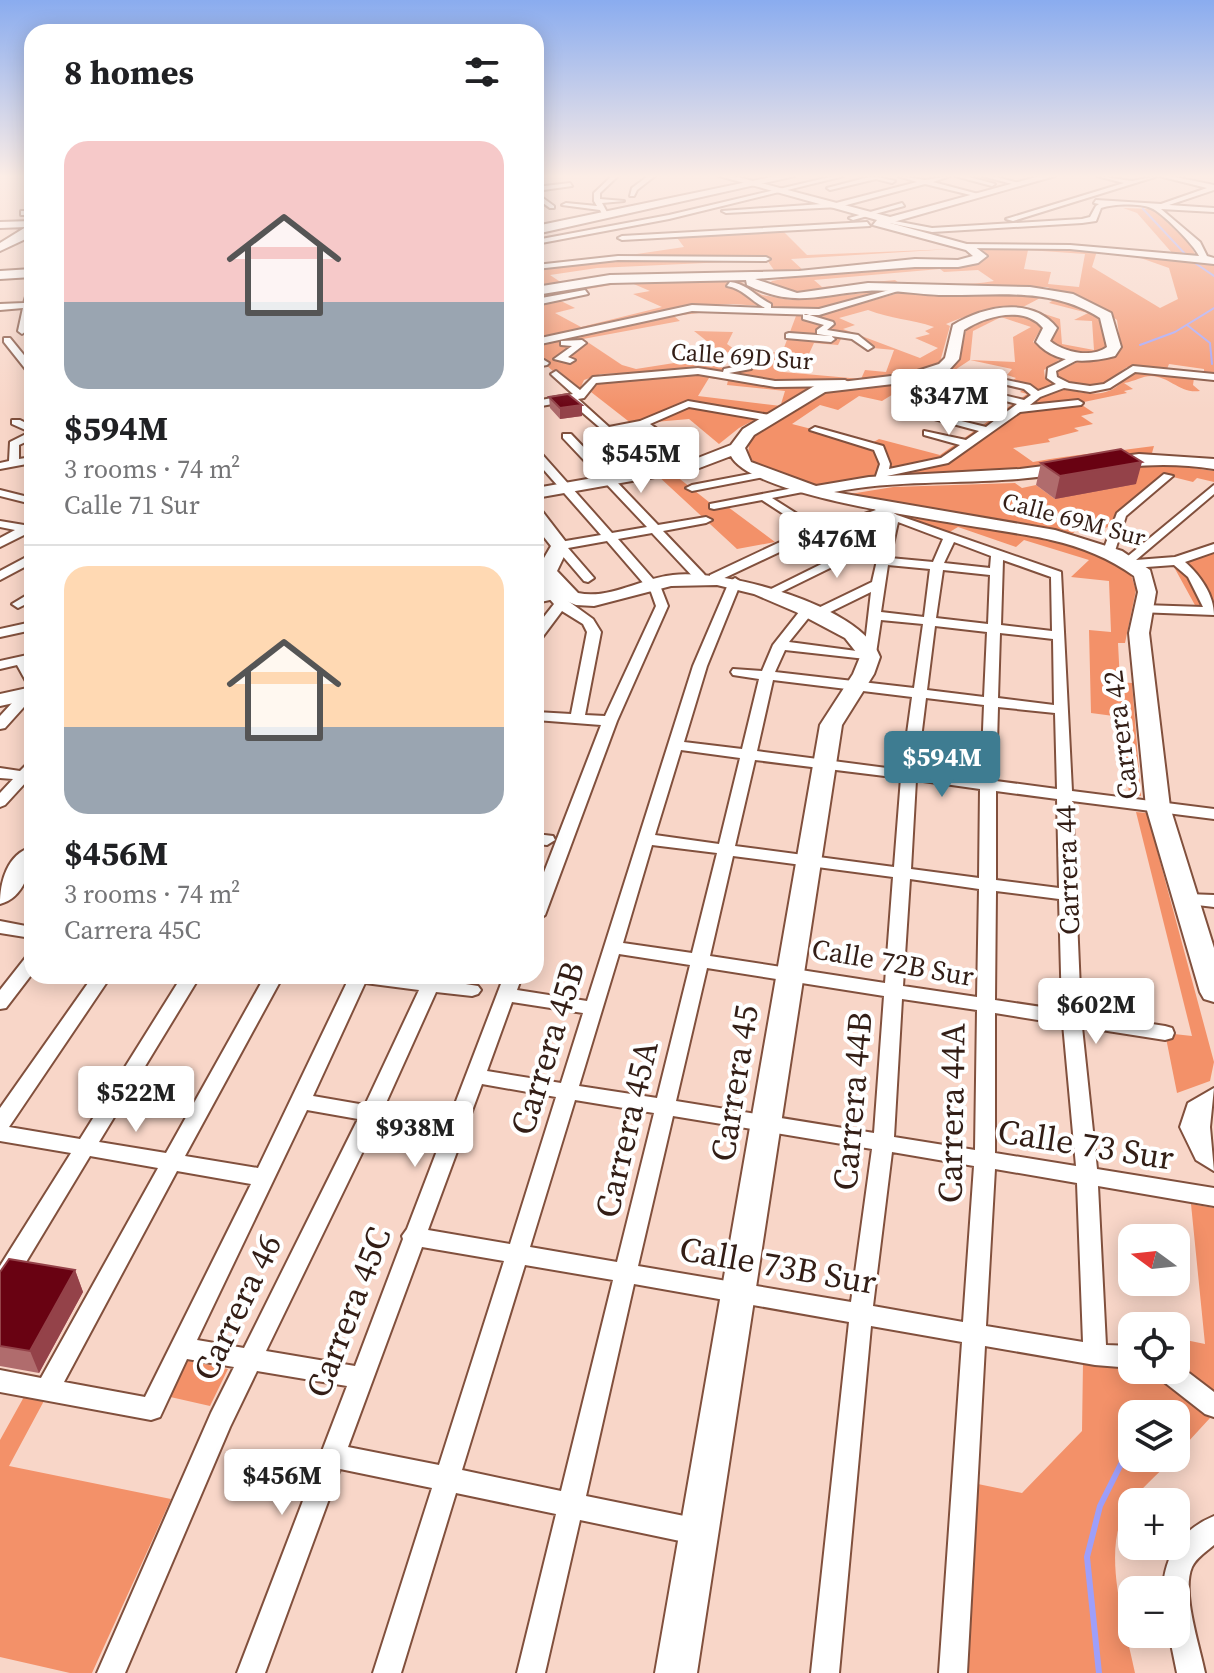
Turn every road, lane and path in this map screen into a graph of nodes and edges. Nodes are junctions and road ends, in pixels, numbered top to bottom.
1 (640, 254) edge
2 (981, 254) edge
3 (1142, 254) edge
4 (618, 258) junction
5 (766, 259) dead end
6 (1212, 261) edge
7 (544, 266) edge
8 (24, 274) edge
9 (0, 275) edge
10 (24, 280) edge
11 (727, 281) junction
12 (760, 281) junction
13 (0, 282) edge
14 (904, 288) junction
15 (585, 292) dead end
16 (544, 293) edge
17 (544, 294) edge
18 (0, 297) edge
19 (24, 299) edge
20 (24, 301) edge
21 (0, 307) edge
22 (775, 311) junction
23 (803, 312) junction
24 (24, 332) edge
25 (789, 336) dead end
26 (851, 336) junction
27 (544, 340) edge
28 (4, 342) edge
29 (544, 342) edge
30 (868, 347) dead end
31 (1078, 356) junction
32 (570, 360) dead end
33 (751, 360) dead end
34 (24, 363) edge
35 (618, 365) dead end
36 (723, 373) junction
37 (556, 374) dead end
38 (593, 376) junction
39 (974, 376) dead end
40 (1198, 376) junction
41 (1214, 377) edge
42 (845, 383) junction
43 (1063, 385) junction
44 (957, 387) dead end
45 (1204, 388) dead end
46 (1037, 395) junction
47 (577, 398) junction
48 (939, 399) dead end
49 (544, 401) edge
50 (1078, 403) dead end
51 (1015, 410) junction
52 (920, 412) dead end
53 (770, 418) junction
54 (16, 422) dead end
55 (643, 424) junction
56 (24, 428) edge
57 (607, 430) junction
58 (815, 430) dead end
59 (987, 430) junction
60 (928, 433) dead end
61 (567, 436) dead end
62 (24, 438) edge
63 (968, 444) junction
64 (737, 448) junction
65 (544, 463) edge
66 (699, 464) junction
67 (7, 465) edge
68 (1214, 466) edge
69 (655, 472) junction
70 (765, 474) junction
71 (881, 476) junction
72 (1168, 476) dead end
73 (608, 480) junction
74 (565, 488) junction
75 (692, 488) dead end
76 (1214, 488) edge
77 (544, 492) edge
78 (815, 492) junction
79 (0, 493) edge
80 (24, 499) edge
81 (767, 500) dead end
82 (714, 506) dead end
83 (882, 511) junction
84 (706, 520) dead end
85 (0, 524) edge
86 (544, 525) edge
87 (24, 526) edge
88 (654, 529) junction
89 (24, 530) edge
90 (818, 532) junction
91 (889, 535) junction
92 (608, 537) junction
93 (950, 537) junction
94 (0, 543) edge
95 (560, 546) junction
96 (1214, 548) edge
97 (1109, 551) junction
98 (883, 561) junction
99 (1177, 561) junction
100 (24, 562) edge
101 (996, 563) junction
102 (1131, 563) junction
103 (937, 566) junction
104 (546, 570) junction
105 (0, 576) edge
106 (707, 577) junction
107 (588, 578) dead end
108 (735, 582) junction
109 (651, 584) junction
110 (878, 584) junction
111 (769, 593) junction
112 (557, 599) edge
113 (1143, 609) junction
114 (1213, 611) edge
115 (812, 612) junction
116 (874, 615) junction
117 (929, 621) junction
118 (544, 622) edge
119 (24, 628) edge
120 (994, 629) junction
121 (0, 633) edge
122 (1059, 636) junction
123 (780, 645) junction
124 (870, 657) junction
125 (24, 660) edge
126 (0, 665) edge
127 (738, 672) dead end
128 (767, 676) junction
129 (853, 687) junction
130 (24, 691) edge
131 (920, 694) junction
132 (24, 697) edge
133 (0, 700) edge
134 (991, 702) junction
135 (1062, 710) junction
136 (577, 719) junction
137 (544, 720) edge
138 (610, 721) junction
139 (0, 725) edge
140 (675, 745) junction
141 (749, 755) junction
142 (825, 764) junction
143 (0, 773) edge
144 (24, 773) edge
145 (909, 775) junction
146 (24, 778) edge
147 (988, 785) junction
148 (1065, 795) junction
149 (0, 802) edge
150 (1158, 807) junction
151 (1214, 814) edge
152 (646, 839) junction
153 (724, 849) junction
154 (809, 861) junction
155 (24, 865) edge
156 (901, 873) junction
157 (986, 884) junction
158 (544, 894) edge
159 (1068, 895) junction
160 (0, 896) edge
161 (1186, 899) junction
162 (1214, 901) edge
163 (0, 927) edge
164 (24, 931) edge
165 (612, 947) junction
166 (698, 960) junction
167 (24, 972) edge
168 (791, 973) junction
169 (96, 984) edge
170 (186, 984) edge
171 (270, 984) edge
172 (355, 984) edge
173 (430, 984) edge
174 (448, 984) edge
175 (509, 986) edge
176 (472, 990) dead end
177 (894, 991) junction
178 (1214, 992) edge
179 (0, 1003) edge
180 (984, 1006) junction
181 (593, 1008) junction
182 (1072, 1021) junction
183 (1165, 1033) dead end
184 (475, 1076) junction
185 (568, 1091) junction
186 (1214, 1099) edge
187 (301, 1101) junction
188 (664, 1107) junction
189 (371, 1114) junction
190 (766, 1123) junction
191 (0, 1124) edge
192 (0, 1133) edge
193 (883, 1143) junction
194 (85, 1148) junction
195 (1214, 1159) edge
196 (985, 1160) junction
197 (171, 1162) junction
198 (1087, 1176) junction
199 (265, 1178) junction
200 (1214, 1197) edge
201 (413, 1236) junction
202 (517, 1254) junction
203 (625, 1273) junction
204 (0, 1285) edge
205 (738, 1293) junction
206 (861, 1314) junction
207 (975, 1334) junction
208 (181, 1348) junction
209 (1095, 1355) junction
210 (1118, 1356) edge
211 (249, 1359) junction
212 (359, 1377) junction
213 (0, 1381) edge
214 (1185, 1384) edge
215 (47, 1389) junction
216 (1214, 1406) edge
217 (331, 1455) junction
218 (447, 1479) junction
219 (570, 1505) junction
220 (1214, 1529) edge
221 (699, 1532) junction
222 (111, 1673) edge
223 (251, 1673) edge
224 (387, 1673) edge
225 (531, 1673) edge
226 (676, 1673) edge
227 (825, 1673) edge
228 (953, 1673) edge
229 (1191, 1673) edge

1 - 4 street
2 - 12 street
3 - 6 street
4 - 5 street
4 - 7 street
8 - 9 main road
10 - 13 main road
11 - 12 street
11 - 16 street
11 - 22 street
12 - 14 street
14 - 23 street
14 - 31 street
15 - 17 street
18 - 19 street
20 - 21 street
22 - 23 street
22 - 27 street
23 - 26 street
24 - 28 street
25 - 26 street
26 - 30 street
28 - 34 street
29 - 32 street
31 - 42 street, Calle 69D Sur
31 - 43 street
33 - 36 street
35 - 38 street
36 - 38 street, Calle 69D Sur
36 - 42 street, Calle 69D Sur
37 - 47 street
38 - 47 street
39 - 46 street
40 - 41 street
40 - 43 street
40 - 45 street
42 - 53 street
43 - 46 street
44 - 51 street
46 - 51 street
47 - 49 street
47 - 57 street
48 - 51 street
50 - 51 street
51 - 59 street
52 - 59 street
53 - 55 street
53 - 64 street
54 - 56 street
55 - 57 street
55 - 66 street
57 - 69 street
58 - 71 street
59 - 63 street
60 - 63 street
61 - 73 street
62 - 67 street
63 - 71 street
64 - 66 street
64 - 70 street
65 - 74 street
66 - 69 street
68 - 71 street
68 - 78 street
69 - 73 street
70 - 75 street
70 - 78 street
71 - 78 street
72 - 97 street
73 - 74 street
73 - 88 street
74 - 77 street
74 - 92 street
76 - 102 street
78 - 82 street
78 - 83 street
79 - 80 street
81 - 90 street
83 - 90 street
83 - 91 street, Carrera 45
83 - 93 street
83 - 97 street, Calle 69M Sur
84 - 88 street
85 - 87 street
86 - 95 street
88 - 92 street
88 - 106 street
89 - 94 street
90 - 106 street
91 - 98 street, Carrera 45
91 - 111 street
92 - 95 street
92 - 109 street
93 - 101 street
93 - 103 street, Carrera 44B
95 - 104 street
95 - 107 street
96 - 99 street, Calle 69M Sur
97 - 102 street, Calle 69M Sur
98 - 103 street
98 - 110 street, Carrera 45
99 - 102 street, Calle 69M Sur
99 - 114 street
100 - 105 street
101 - 103 street
101 - 120 street, Carrera 44A
101 - 122 street, Carrera 44
102 - 113 street, Carrera 42
103 - 117 street, Carrera 44B
104 - 112 street
104 - 112 street
106 - 108 street
106 - 109 street
108 - 111 street
108 - 140 street, Carrera 45B
109 - 112 street
109 - 138 street
110 - 115 street
110 - 116 street, Carrera 45
111 - 115 street
112 - 118 street
112 - 136 street
113 - 114 street
113 - 150 street, Carrera 42
115 - 123 street, Carrera 45A
115 - 124 street
116 - 117 street
116 - 124 street, Carrera 45
117 - 120 street
117 - 131 street, Carrera 44B
119 - 121 street
120 - 122 street
120 - 134 street, Carrera 44A
122 - 135 street, Carrera 44
123 - 124 street
123 - 128 street, Carrera 45A
124 - 129 street, Carrera 45
125 - 126 street
127 - 128 street
128 - 129 street
128 - 141 street, Carrera 45A
129 - 131 street
129 - 142 street, Carrera 45
130 - 133 street
131 - 134 street
131 - 145 street, Carrera 44B
132 - 139 street
134 - 135 street
134 - 147 street, Carrera 44A
135 - 148 street, Carrera 44
136 - 137 street
136 - 138 street
138 - 158 street
140 - 141 street
140 - 152 street, Carrera 45B
141 - 142 street
141 - 153 street, Carrera 45A
142 - 145 street
142 - 154 street, Carrera 45
143 - 144 street
145 - 147 street
145 - 156 street, Carrera 44B
146 - 149 street
147 - 148 street
147 - 157 street, Carrera 44A
148 - 150 street
148 - 159 street, Carrera 44
150 - 151 street
150 - 161 street, Carrera 42
152 - 153 street
152 - 165 street, Carrera 45B
153 - 154 street
153 - 166 street, Carrera 45A
154 - 156 street
154 - 168 street, Carrera 45
155 - 160 street
156 - 157 street
156 - 177 street, Carrera 44B
157 - 159 street
157 - 180 street, Carrera 44A
159 - 182 street, Carrera 44
161 - 162 street
161 - 178 street, Carrera 42
163 - 164 street
165 - 166 street, Calle 72B Sur
165 - 181 street, Carrera 45B
166 - 168 street, Calle 72B Sur
166 - 188 street, Carrera 45A
167 - 179 street
168 - 177 street, Calle 72B Sur
168 - 190 street, Carrera 45
169 - 191 street
170 - 194 street
171 - 197 street
172 - 187 street
173 - 189 street, Carrera 46
174 - 176 street
175 - 181 street
175 - 184 street, Carrera 45C
177 - 180 street, Calle 72B Sur
177 - 193 street, Carrera 44B
180 - 182 street, Calle 72B Sur
180 - 196 street, Carrera 44A
181 - 185 street, Carrera 45B
182 - 183 street, Calle 72B Sur
182 - 198 street, Carrera 44
184 - 185 street, Calle 73 Sur
184 - 201 street, Carrera 45C
185 - 188 street, Calle 73 Sur
185 - 202 street, Carrera 45B
186 - 195 street
187 - 189 street
187 - 199 street
188 - 190 street, Calle 73 Sur
188 - 203 street, Carrera 45A
189 - 211 street, Carrera 46
190 - 193 street, Calle 73 Sur
190 - 205 street, Carrera 45
192 - 194 street
193 - 196 street, Calle 73 Sur
193 - 206 street, Carrera 44B
194 - 197 street
194 - 204 street
196 - 198 street, Calle 73 Sur
196 - 207 street, Carrera 44A
197 - 199 street
197 - 215 street
198 - 200 street, Calle 73 Sur
198 - 209 street, Carrera 44
199 - 208 street
201 - 202 street, Calle 73B Sur
201 - 212 street, Carrera 45C
202 - 203 street, Calle 73B Sur
202 - 218 street, Carrera 45B
203 - 205 street, Calle 73B Sur
203 - 219 street, Carrera 45A
205 - 206 street, Calle 73B Sur
205 - 221 street, Carrera 45
206 - 207 street, Calle 73B Sur
206 - 227 street, Carrera 44B
207 - 209 street, Calle 73B Sur
207 - 228 street, Carrera 44A
208 - 211 street
208 - 215 street
209 - 210 street, Calle 73B Sur
211 - 212 street
211 - 222 street, Carrera 46
212 - 217 street, Carrera 45C
213 - 215 street
214 - 216 street
217 - 218 street
217 - 223 street, Carrera 45C
218 - 219 street
218 - 224 street, Carrera 45B
219 - 221 street
219 - 225 street, Carrera 45A
220 - 229 street
221 - 226 street, Carrera 45

